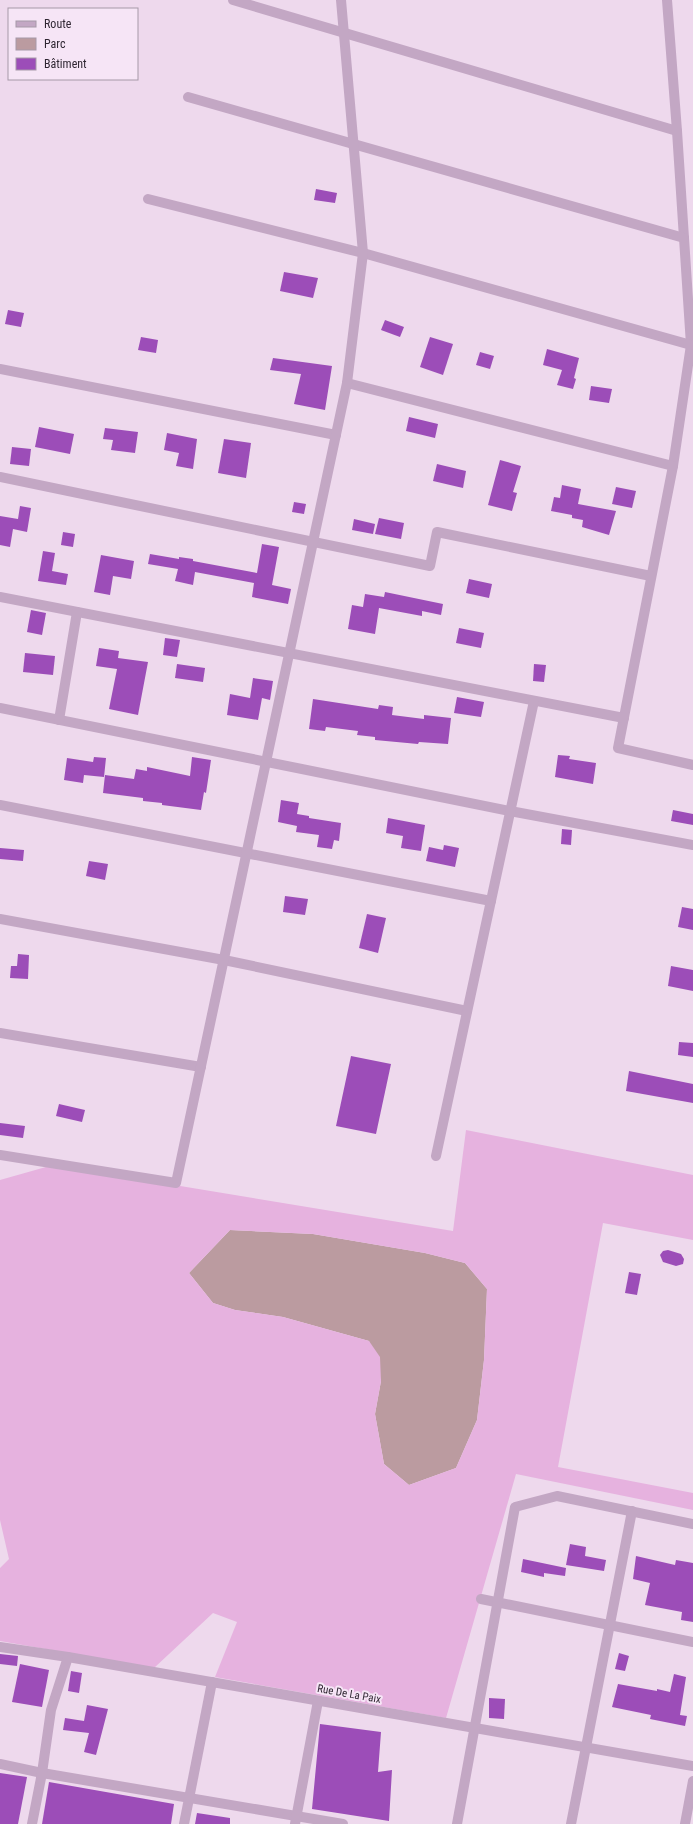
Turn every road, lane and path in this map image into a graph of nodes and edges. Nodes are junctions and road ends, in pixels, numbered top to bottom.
1 (233, 0) edge
2 (341, 0) edge
3 (667, 0) edge
4 (343, 32) junction
5 (188, 97) dead end
6 (677, 131) junction
7 (353, 144) junction
8 (148, 199) dead end
9 (684, 238) junction
10 (362, 253) junction
11 (692, 346) junction
12 (0, 369) edge
13 (347, 383) junction
14 (336, 435) junction
15 (673, 466) junction
16 (0, 477) edge
17 (313, 542) junction
18 (651, 576) junction
19 (0, 597) edge
20 (77, 612) junction
21 (290, 653) junction
22 (534, 700) junction
23 (0, 708) edge
24 (624, 718) junction
25 (59, 720) junction
26 (266, 762) junction
27 (693, 765) edge
28 (0, 805) edge
29 (510, 811) junction
30 (693, 845) edge
31 (247, 853) junction
32 (491, 901) junction
33 (0, 919) edge
34 (224, 960) junction
35 (467, 1012) junction
36 (0, 1033) edge
37 (201, 1067) junction
38 (0, 1155) edge
39 (436, 1156) dead end
40 (632, 1510) junction
41 (693, 1524) edge
42 (481, 1599) dead end
43 (498, 1603) junction
44 (610, 1626) junction
45 (693, 1642) edge
46 (0, 1647) edge
47 (68, 1657) junction
48 (212, 1682) junction
49 (318, 1701) junction
50 (475, 1729) junction
51 (586, 1748) junction
52 (0, 1764) edge
53 (693, 1766) edge
54 (42, 1773) junction
55 (693, 1781) edge
56 (189, 1798) junction
57 (296, 1820) edge
58 (32, 1824) edge
59 (184, 1824) edge
60 (343, 1824) edge
61 (457, 1824) edge
62 (571, 1824) edge
63 (685, 1824) edge

1 - 4 street
2 - 4 street
3 - 6 street
4 - 6 street
4 - 7 street
5 - 7 street
6 - 9 street
7 - 9 street
7 - 10 street
8 - 10 street
9 - 11 street
10 - 11 street
10 - 13 street
11 - 15 street
12 - 14 street
13 - 14 street
13 - 15 street
14 - 17 street
15 - 18 street
16 - 17 street
17 - 18 street
17 - 21 street
18 - 24 street
19 - 20 street
20 - 21 street
20 - 25 street
21 - 22 street
21 - 26 street
22 - 24 street
22 - 29 street
23 - 25 street
24 - 27 street
25 - 26 street
26 - 29 street
26 - 31 street
28 - 31 street
29 - 30 street
29 - 32 street
31 - 32 street
31 - 34 street
32 - 35 street
33 - 34 street
34 - 35 street
34 - 37 street
35 - 39 street
36 - 37 street
37 - 38 street
40 - 41 street
40 - 43 street
40 - 44 street
42 - 43 street
43 - 44 street
43 - 50 street
44 - 45 street
44 - 51 street
46 - 47 street, Rue De La Paix
47 - 48 street, Rue De La Paix
47 - 54 street
48 - 49 street, Rue De La Paix
48 - 56 street
49 - 50 street, Rue De La Paix
49 - 57 street
50 - 51 street, Rue De La Paix
50 - 61 street
51 - 53 street, Rue De La Paix
51 - 62 street
52 - 54 street
54 - 56 street
54 - 58 street
55 - 63 street
56 - 57 street
56 - 59 street
57 - 60 street

